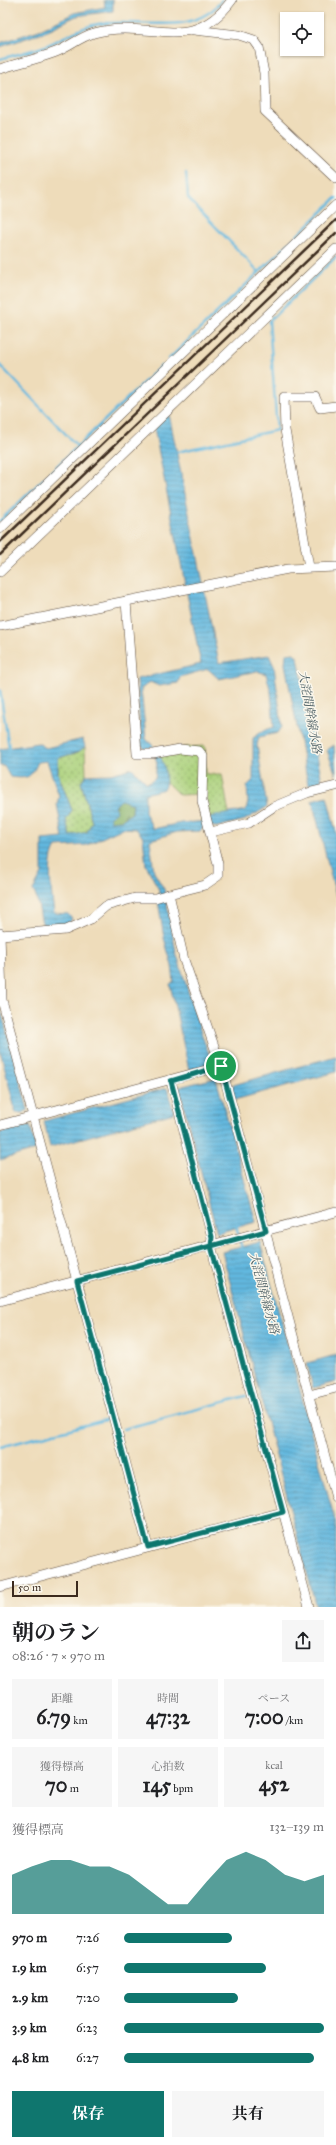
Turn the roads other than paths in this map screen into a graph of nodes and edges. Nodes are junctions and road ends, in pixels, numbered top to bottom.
1 (232, 0) edge
2 (194, 30) junction
3 (0, 69) edge
4 (336, 178) edge
5 (336, 205) edge
6 (336, 249) edge
7 (336, 406) edge
8 (0, 529) edge
9 (309, 567) junction
10 (336, 567) edge
11 (0, 572) edge
12 (126, 601) junction
13 (0, 626) edge
14 (336, 786) edge
15 (211, 832) junction
16 (170, 894) junction
17 (0, 934) edge
18 (1, 1000) edge
19 (221, 1066) junction
20 (171, 1081) junction
21 (34, 1116) junction
22 (0, 1125) edge
23 (336, 1212) edge
24 (266, 1231) junction
25 (211, 1246) junction
26 (77, 1281) junction
27 (0, 1301) edge
28 (336, 1388) edge
29 (309, 1395) junction
30 (336, 1498) edge
31 (283, 1512) junction
32 (148, 1547) junction
33 (0, 1588) edge
34 (309, 1607) edge

1 - 2 street
2 - 3 street
2 - 4 street
5 - 8 street
6 - 11 street
7 - 9 street
9 - 10 street
9 - 12 street
12 - 13 street
12 - 15 street
14 - 15 street
15 - 16 street
16 - 17 street
16 - 19 street
17 - 18 street
18 - 21 street
19 - 20 street
19 - 24 street
20 - 21 street
20 - 25 street
21 - 22 street
21 - 26 street
23 - 24 street
24 - 25 street
24 - 29 street
25 - 26 street
25 - 31 street
26 - 27 street
26 - 32 street
28 - 29 street
29 - 30 street
31 - 32 street
31 - 34 street
32 - 33 street

